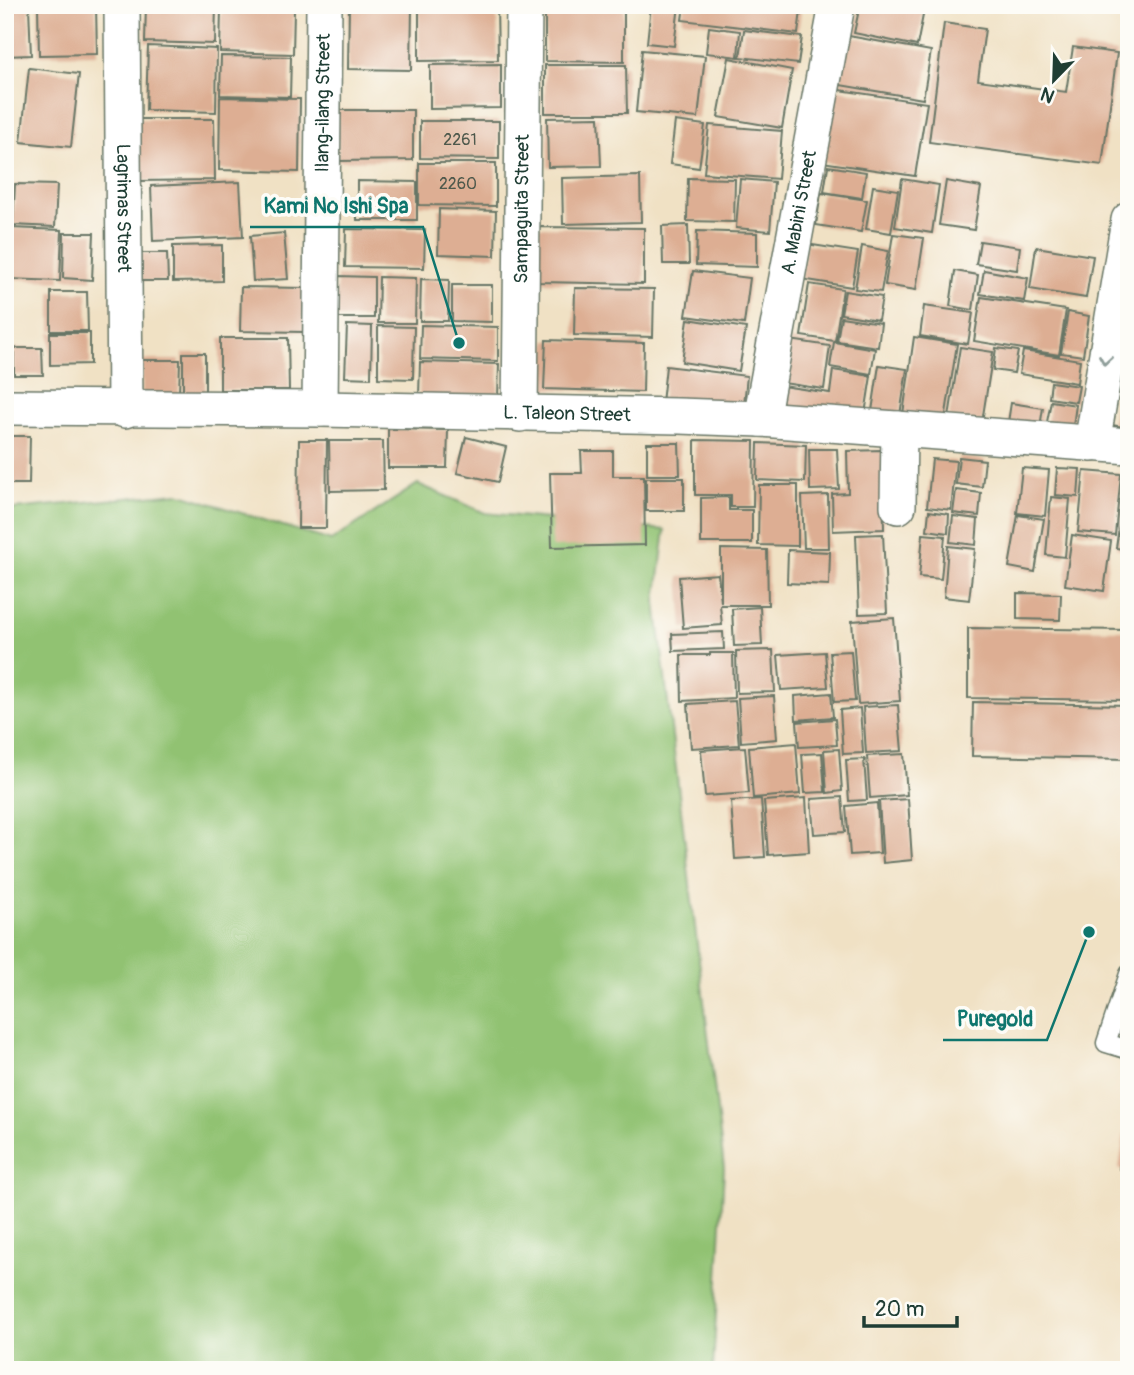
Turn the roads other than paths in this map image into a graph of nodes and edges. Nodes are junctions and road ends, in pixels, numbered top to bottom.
1 (122, 5) edge
2 (324, 5) edge
3 (524, 5) edge
4 (837, 5) edge
5 (1129, 220) edge
6 (5, 407) edge
7 (320, 409) junction
8 (125, 410) junction
9 (520, 414) junction
10 (761, 419) junction
11 (899, 429) junction
12 (1091, 444) junction
13 (1129, 446) edge
14 (898, 506) dead end
15 (1129, 974) edge
16 (1129, 1050) edge

1 - 8 street, Lagrimas Street
2 - 7 street, Ilang-ilang Street
3 - 9 street, Sampaguita Street
4 - 10 street, A. Mabini Street
5 -> 12 street
6 - 8 street, L. Taleon Street
7 - 8 street, L. Taleon Street
7 - 9 street, L. Taleon Street
9 - 10 street, L. Taleon Street
10 - 11 street, L. Taleon Street
11 - 12 street, L. Taleon Street
11 - 14 street
12 - 13 street, L. Taleon Street
15 - 16 lane

